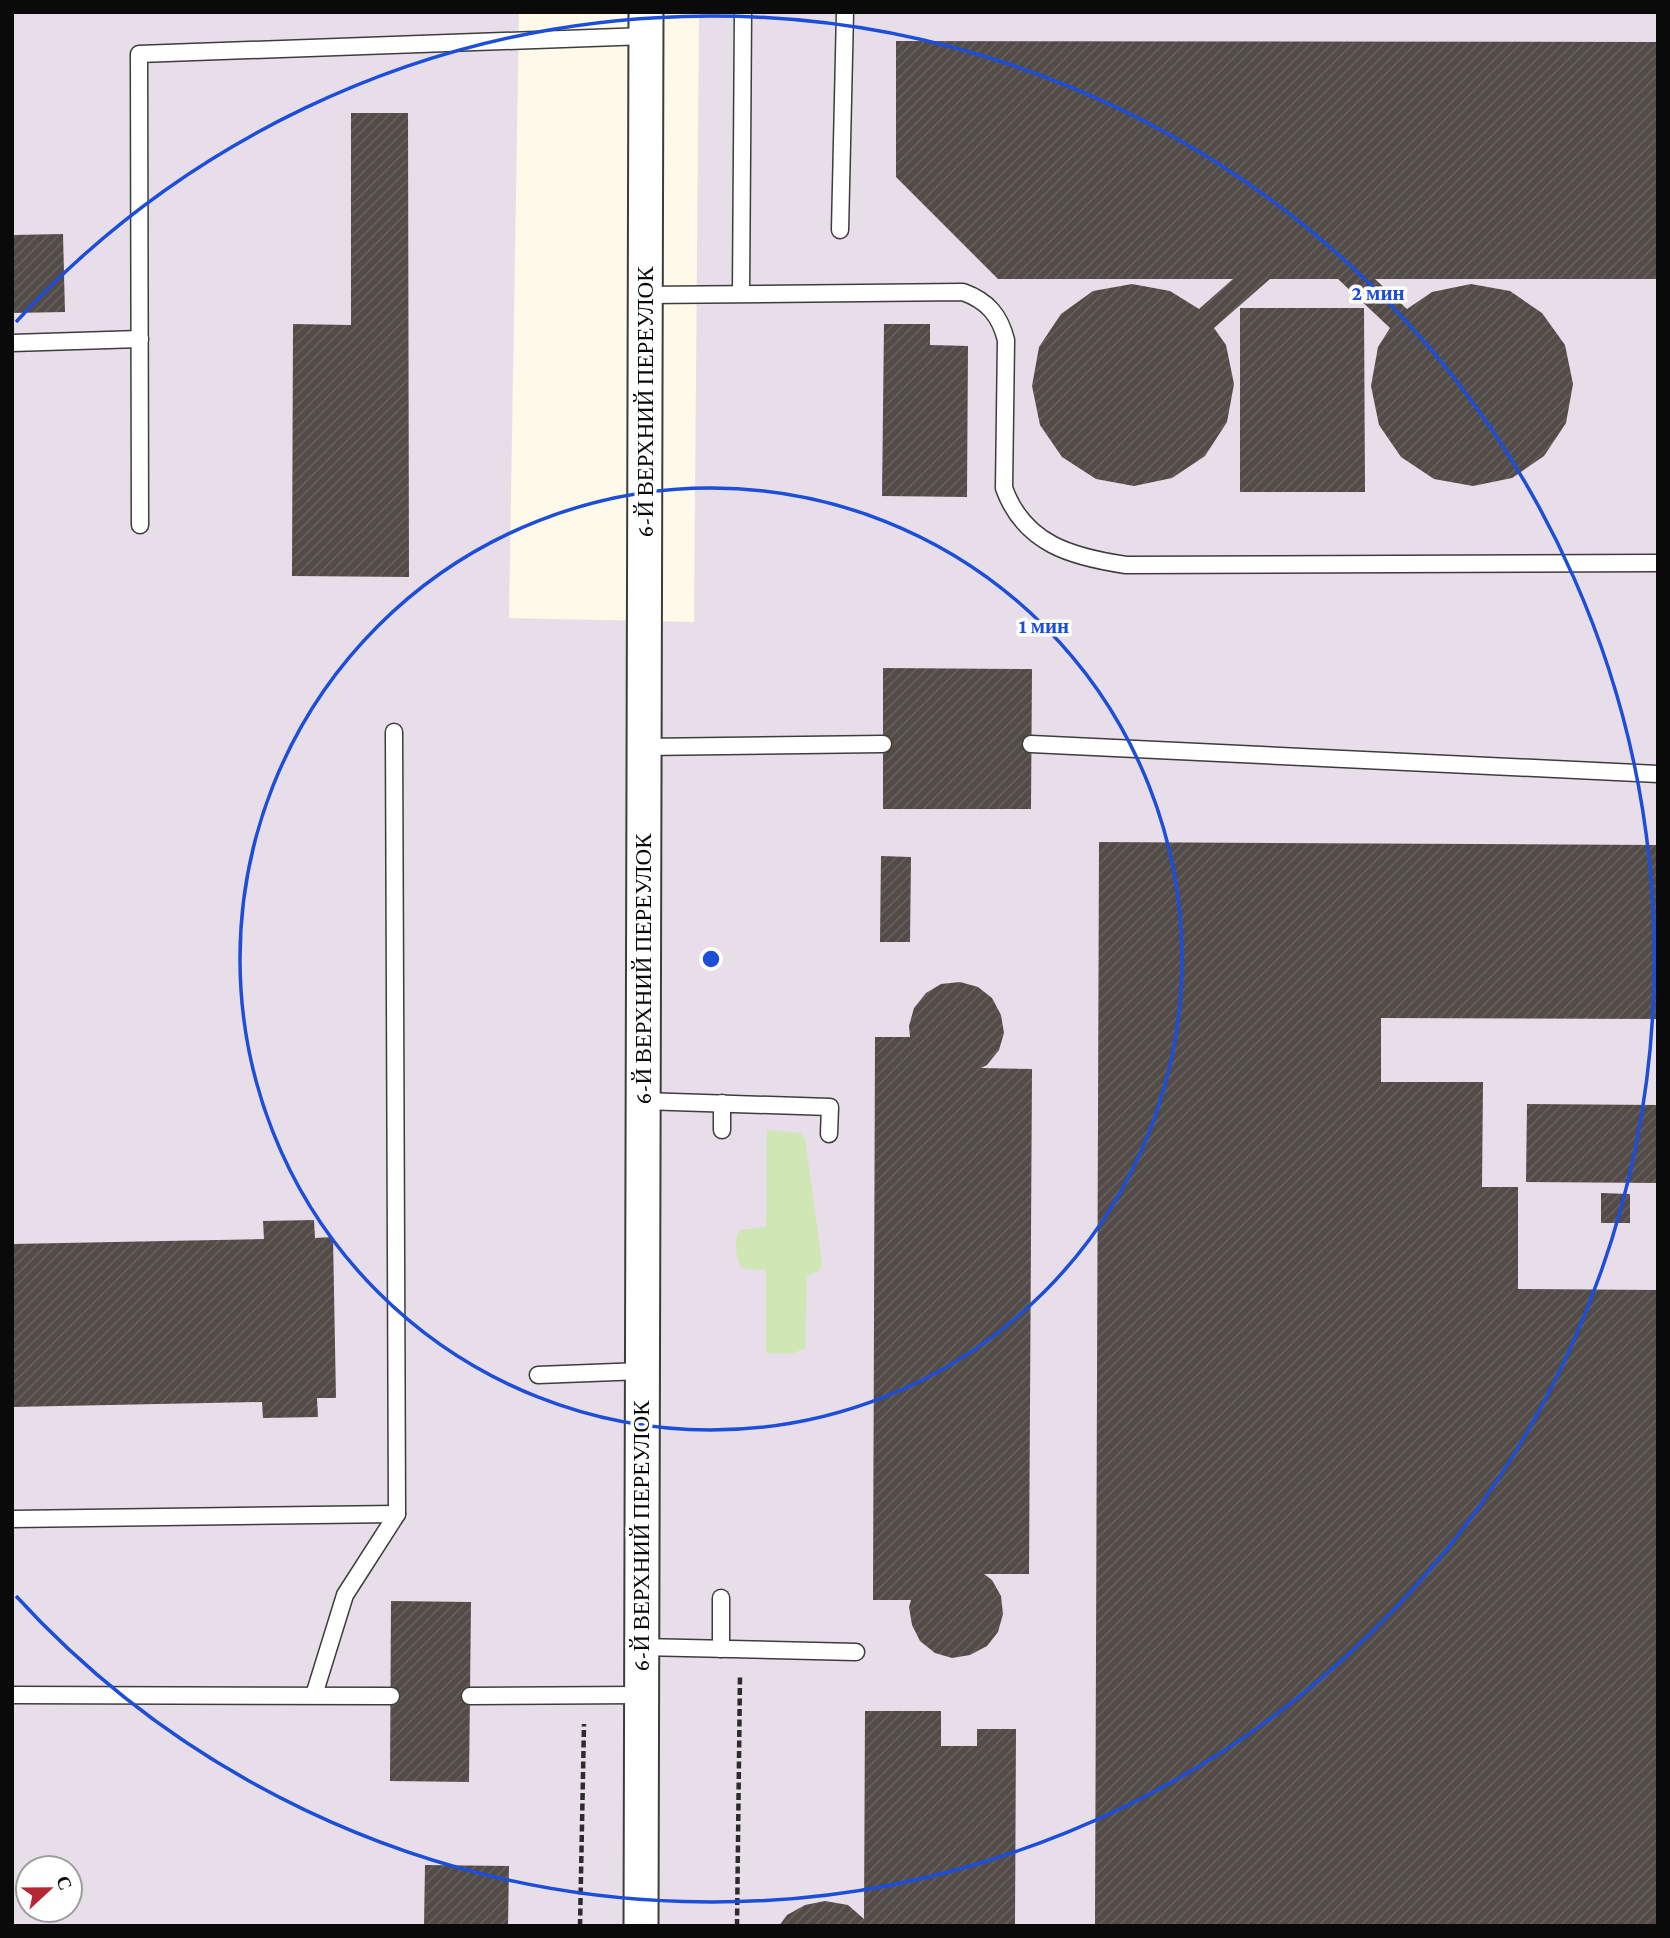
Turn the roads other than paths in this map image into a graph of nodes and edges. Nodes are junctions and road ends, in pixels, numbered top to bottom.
1 (743, 12) edge
2 (845, 12) edge
3 (646, 24) edge
4 (840, 230) dead end
5 (741, 293) junction
6 (645, 295) junction
7 (140, 340) junction
8 (12, 343) edge
9 (141, 525) dead end
10 (1658, 563) edge
11 (394, 732) dead end
12 (883, 744) dead end
13 (1031, 744) dead end
14 (644, 747) junction
15 (1658, 774) edge
16 (643, 1101) junction
17 (722, 1103) junction
18 (722, 1130) dead end
19 (829, 1134) dead end
20 (642, 1371) junction
21 (538, 1375) dead end
22 (397, 1514) junction
23 (12, 1519) edge
24 (721, 1598) dead end
25 (641, 1647) junction
26 (721, 1649) junction
27 (856, 1652) dead end
28 (12, 1695) edge
29 (314, 1695) junction
30 (641, 1695) junction
31 (391, 1696) dead end
32 (470, 1696) dead end
33 (641, 1926) edge

1 - 5 lane
2 - 4 lane
3 - 6 street, 6-Й ВЕРХНИЙ ПЕРЕУЛОК
3 - 7 lane
5 - 6 lane
5 - 10 lane
6 - 14 street, 6-Й ВЕРХНИЙ ПЕРЕУЛОК
7 - 8 lane
7 - 9 lane
11 - 22 lane
12 - 14 lane
13 - 15 lane
14 - 16 street, 6-Й ВЕРХНИЙ ПЕРЕУЛОК
16 - 17 lane
16 - 20 street, 6-Й ВЕРХНИЙ ПЕРЕУЛОК
17 - 18 lane
17 - 19 lane
20 - 21 lane
20 - 25 street, 6-Й ВЕРХНИЙ ПЕРЕУЛОК
22 - 23 lane
22 - 29 lane
24 - 26 lane
25 - 26 lane
25 - 30 street, 6-Й ВЕРХНИЙ ПЕРЕУЛОК
26 - 27 lane
28 - 29 lane
29 - 31 lane
30 - 32 lane
30 - 33 street, 6-Й ВЕРХНИЙ ПЕРЕУЛОК

